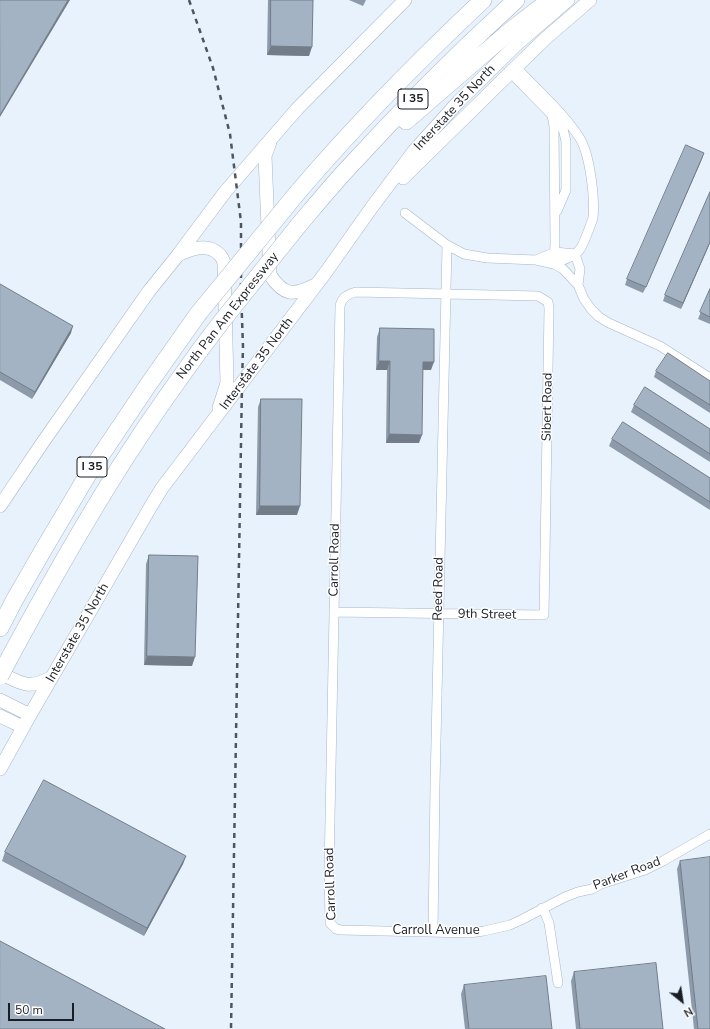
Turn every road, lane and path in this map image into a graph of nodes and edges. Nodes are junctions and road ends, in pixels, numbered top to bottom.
1 (405, 0) edge
2 (470, 0) edge
3 (483, 0) edge
4 (516, 0) edge
5 (550, 0) edge
6 (568, 0) edge
7 (590, 0) edge
8 (513, 69) junction
9 (272, 138) junction
10 (341, 143) junction
11 (317, 204) junction
12 (372, 207) junction
13 (405, 213) dead end
14 (447, 245) junction
15 (555, 252) junction
16 (574, 254) junction
17 (178, 255) junction
18 (536, 260) junction
19 (554, 264) junction
20 (317, 284) junction
21 (578, 285) junction
22 (446, 294) junction
23 (710, 378) edge
24 (216, 417) junction
25 (0, 506) edge
26 (334, 612) junction
27 (439, 614) junction
28 (544, 615) joint
29 (0, 628) edge
30 (0, 673) edge
31 (0, 676) edge
32 (52, 677) junction
33 (0, 700) edge
34 (30, 715) junction
35 (0, 716) edge
36 (23, 727) junction
37 (0, 769) edge
38 (710, 834) edge
39 (542, 908) junction
40 (333, 927) joint
41 (432, 932) junction
42 (558, 984) dead end

1 - 9 main road
2 - 10 highway
3 - 10 highway, North Pan Am Expressway / I 35
4 - 11 highway, North Pan Am Expressway / I 35
5 - 11 highway
6 - 12 main road, Interstate 35 North
7 - 8 main road
8 - 12 main road
8 - 15 street
8 - 16 street
9 - 17 main road
9 - 20 main road
10 - 29 highway, North Pan Am Expressway / I 35, bridge
11 - 31 highway, North Pan Am Expressway / I 35, bridge
12 - 20 main road, Interstate 35 North
13 - 14 street
14 - 18 street
14 - 22 street, Reed Road
15 - 16 street
15 - 18 street
15 - 19 street
16 - 19 street
16 - 21 street
17 - 24 main road
17 - 25 main road
18 - 19 street
19 - 21 street
20 - 24 main road, Interstate 35 North
21 - 23 street
22 - 26 street, Carroll Road
22 - 27 street, Reed Road
22 - 28 street, Sibert Road
24 - 32 main road, Interstate 35 North
26 - 27 street, 9th Street
26 - 40 street, Carroll Road
27 - 28 street, 9th Street
27 - 41 street, Reed Road
30 - 32 main road
32 - 34 main road, Interstate 35 North
33 - 34 main road
34 - 36 main road, Interstate 35 North
35 - 36 main road
36 - 37 main road, Interstate 35 North
38 - 39 street, Parker Road
39 - 41 street, Carroll Avenue
39 - 42 street
40 - 41 street, Carroll Avenue

